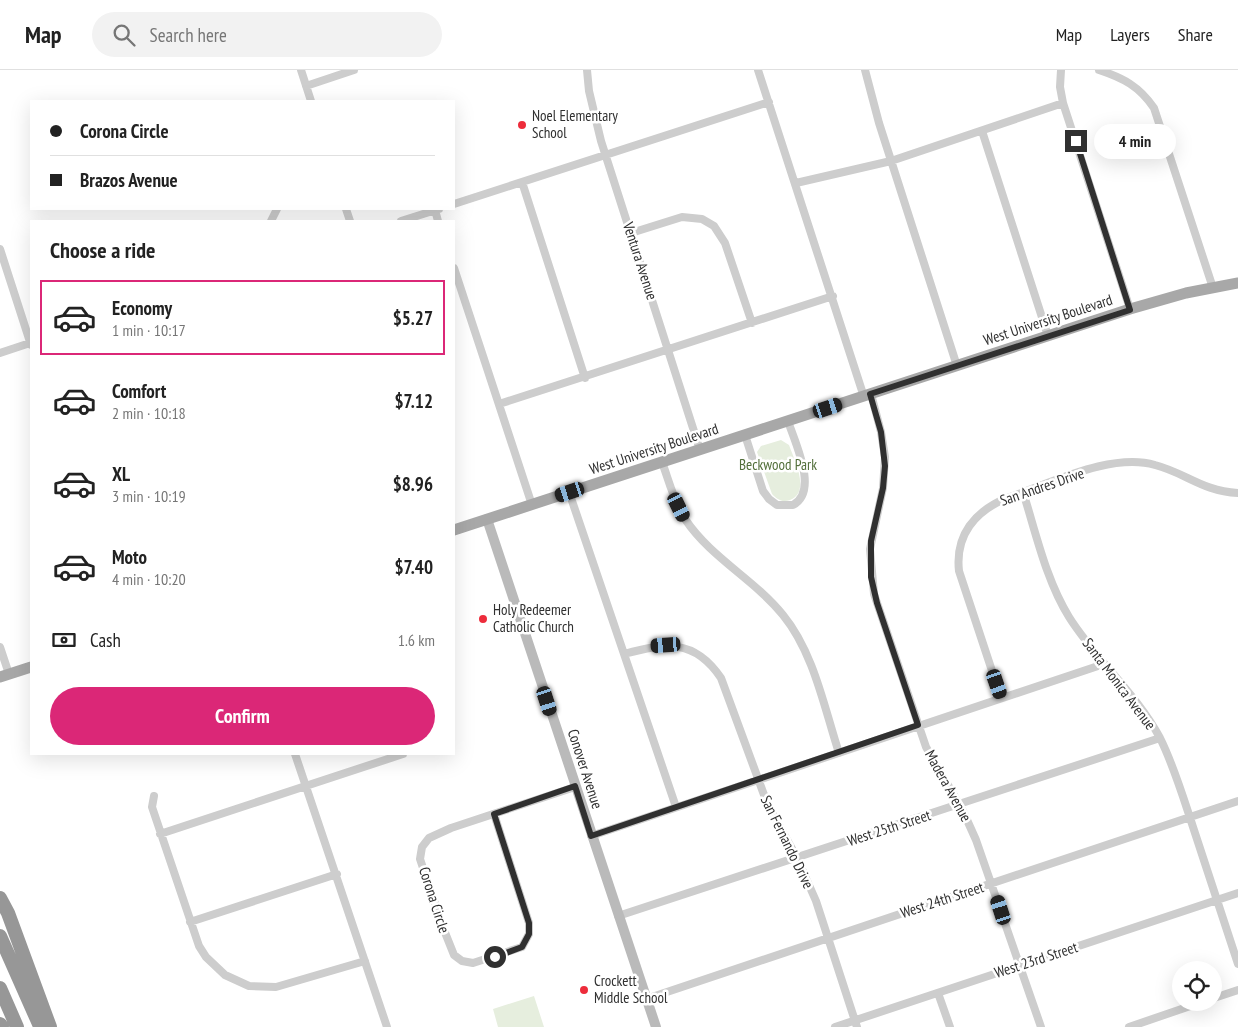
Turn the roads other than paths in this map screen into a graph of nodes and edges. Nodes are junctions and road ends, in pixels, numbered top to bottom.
1 (301, 70) edge
2 (354, 70) edge
3 (587, 70) edge
4 (758, 70) edge
5 (864, 70) edge
6 (1061, 70) edge
7 (1099, 70) edge
8 (306, 86) junction
9 (311, 100) edge
10 (769, 102) junction
11 (1063, 104) junction
12 (982, 131) junction
13 (606, 155) junction
14 (891, 161) junction
15 (522, 182) junction
16 (796, 183) junction
17 (455, 204) edge
18 (437, 210) edge
19 (404, 220) edge
20 (631, 233) junction
21 (0, 249) edge
22 (455, 271) edge
23 (1238, 283) edge
24 (1213, 288) junction
25 (833, 296) junction
26 (1130, 310) junction
27 (752, 323) junction
28 (1048, 336) junction
29 (30, 341) edge
30 (30, 344) edge
31 (669, 350) junction
32 (0, 353) edge
33 (957, 366) junction
34 (585, 378) junction
35 (867, 396) junction
36 (499, 404) junction
37 (788, 421) junction
38 (745, 435) junction
39 (700, 450) junction
40 (662, 462) junction
41 (570, 492) junction
42 (1023, 492) junction
43 (1238, 492) edge
44 (532, 504) junction
45 (487, 520) junction
46 (455, 530) edge
47 (0, 647) edge
48 (624, 654) junction
49 (1104, 664) junction
50 (30, 667) edge
51 (4, 675) edge
52 (1001, 698) junction
53 (918, 725) junction
54 (1160, 738) junction
55 (839, 753) junction
56 (296, 755) edge
57 (400, 755) edge
58 (758, 780) junction
59 (306, 785) junction
60 (575, 786) junction
61 (154, 796) dead end
62 (1238, 801) edge
63 (959, 805) junction
64 (676, 807) junction
65 (494, 814) junction
66 (1190, 817) junction
67 (160, 834) junction
68 (591, 836) junction
69 (797, 858) junction
70 (337, 874) junction
71 (992, 883) junction
72 (0, 886) edge
73 (1238, 893) edge
74 (0, 898) edge
75 (1217, 900) junction
76 (618, 916) junction
77 (190, 922) junction
78 (0, 936) edge
79 (828, 938) junction
80 (365, 961) junction
81 (1238, 964) edge
82 (1019, 966) junction
83 (30, 971) junction
84 (0, 988) edge
85 (1238, 990) edge
86 (938, 993) junction
87 (1222, 995) edge
88 (646, 999) junction
89 (1181, 1011) edge
90 (0, 1024) edge
91 (856, 1024) edge
92 (1151, 1024) edge
93 (2, 1027) edge
94 (17, 1027) edge
95 (41, 1027) edge
96 (50, 1027) edge
97 (387, 1027) edge
98 (656, 1027) edge
99 (835, 1027) edge
100 (950, 1027) edge
101 (1041, 1027) edge
102 (1129, 1027) edge

1 - 8 street
2 - 8 street
3 - 13 street, Ventura Avenue
4 - 10 street, Madera Avenue
5 - 14 street
6 - 11 street
7 - 24 street
8 - 9 street
10 - 13 street
10 - 16 street, Madera Avenue
11 - 12 street
11 - 26 street
12 - 14 street
12 - 28 street
13 - 15 street
13 - 20 street, Ventura Avenue
14 - 16 street
14 - 33 street
15 - 17 street
15 - 34 street
16 - 25 street, Madera Avenue
18 - 19 street
20 - 27 street
20 - 31 street, Ventura Avenue
21 - 29 street
22 - 36 street
23 - 24 main road, West University Boulevard
24 - 26 main road, West University Boulevard
25 - 27 street
25 - 35 street, Madera Avenue
26 - 28 main road, West University Boulevard
27 - 31 street
28 - 33 main road, West University Boulevard
30 - 32 street
31 - 34 street
31 - 39 street, Ventura Avenue
33 - 35 main road, West University Boulevard
34 - 36 street
35 - 37 main road, West University Boulevard
35 - 53 street, Madera Avenue
36 - 44 street
37 - 38 main road, West University Boulevard
37 - 38 street
38 - 39 main road, West University Boulevard
39 - 40 main road, West University Boulevard
40 - 41 main road, West University Boulevard
40 - 55 street
41 - 44 main road, West University Boulevard
41 - 48 street
42 - 43 street, San Andres Drive
42 - 49 street, Santa Monica Avenue
42 - 52 street, San Andres Drive
44 - 45 main road, West University Boulevard
45 - 46 main road, West University Boulevard
45 - 60 street, Conover Avenue
47 - 51 street
48 - 58 street, San Fernando Drive
48 - 64 street
49 - 52 street
49 - 54 street, Santa Monica Avenue
50 - 51 main road
52 - 53 street
53 - 55 street
53 - 63 street, Madera Avenue
54 - 63 street, West 25th Street
54 - 66 street, Santa Monica Avenue
55 - 58 street
56 - 59 street
57 - 59 street
58 - 64 street
58 - 69 street, San Fernando Drive
59 - 67 street
59 - 70 street
60 - 65 street, Corona Circle
60 - 68 street, Conover Avenue
61 - 67 street
62 - 66 street, West 24th Street
63 - 69 street, West 25th Street
63 - 71 street, Madera Avenue
64 - 68 street
65 - 65 street, Corona Circle
66 - 71 street, West 24th Street
66 - 75 street, Santa Monica Avenue
67 - 77 street
68 - 76 street, Conover Avenue
69 - 76 street, West 25th Street
69 - 79 street, San Fernando Drive
70 - 77 street
70 - 80 street
71 - 79 street, West 24th Street
71 - 82 street, Madera Avenue
72 - 83 highway
73 - 75 street, West 23rd Street
74 - 83 highway
75 - 81 street, Santa Monica Avenue
75 - 82 street, West 23rd Street
76 - 88 street, Conover Avenue
77 - 80 street
78 - 95 highway
79 - 88 street, West 24th Street
79 - 91 street, San Fernando Drive
80 - 97 street
82 - 86 street, West 23rd Street
82 - 101 street, Madera Avenue
83 - 96 highway
84 - 94 highway
85 - 87 street
86 - 91 street, West 23rd Street
86 - 100 street
88 - 98 street, Conover Avenue
89 - 92 street
90 - 93 highway
91 - 99 street, West 23rd Street
92 - 102 street

